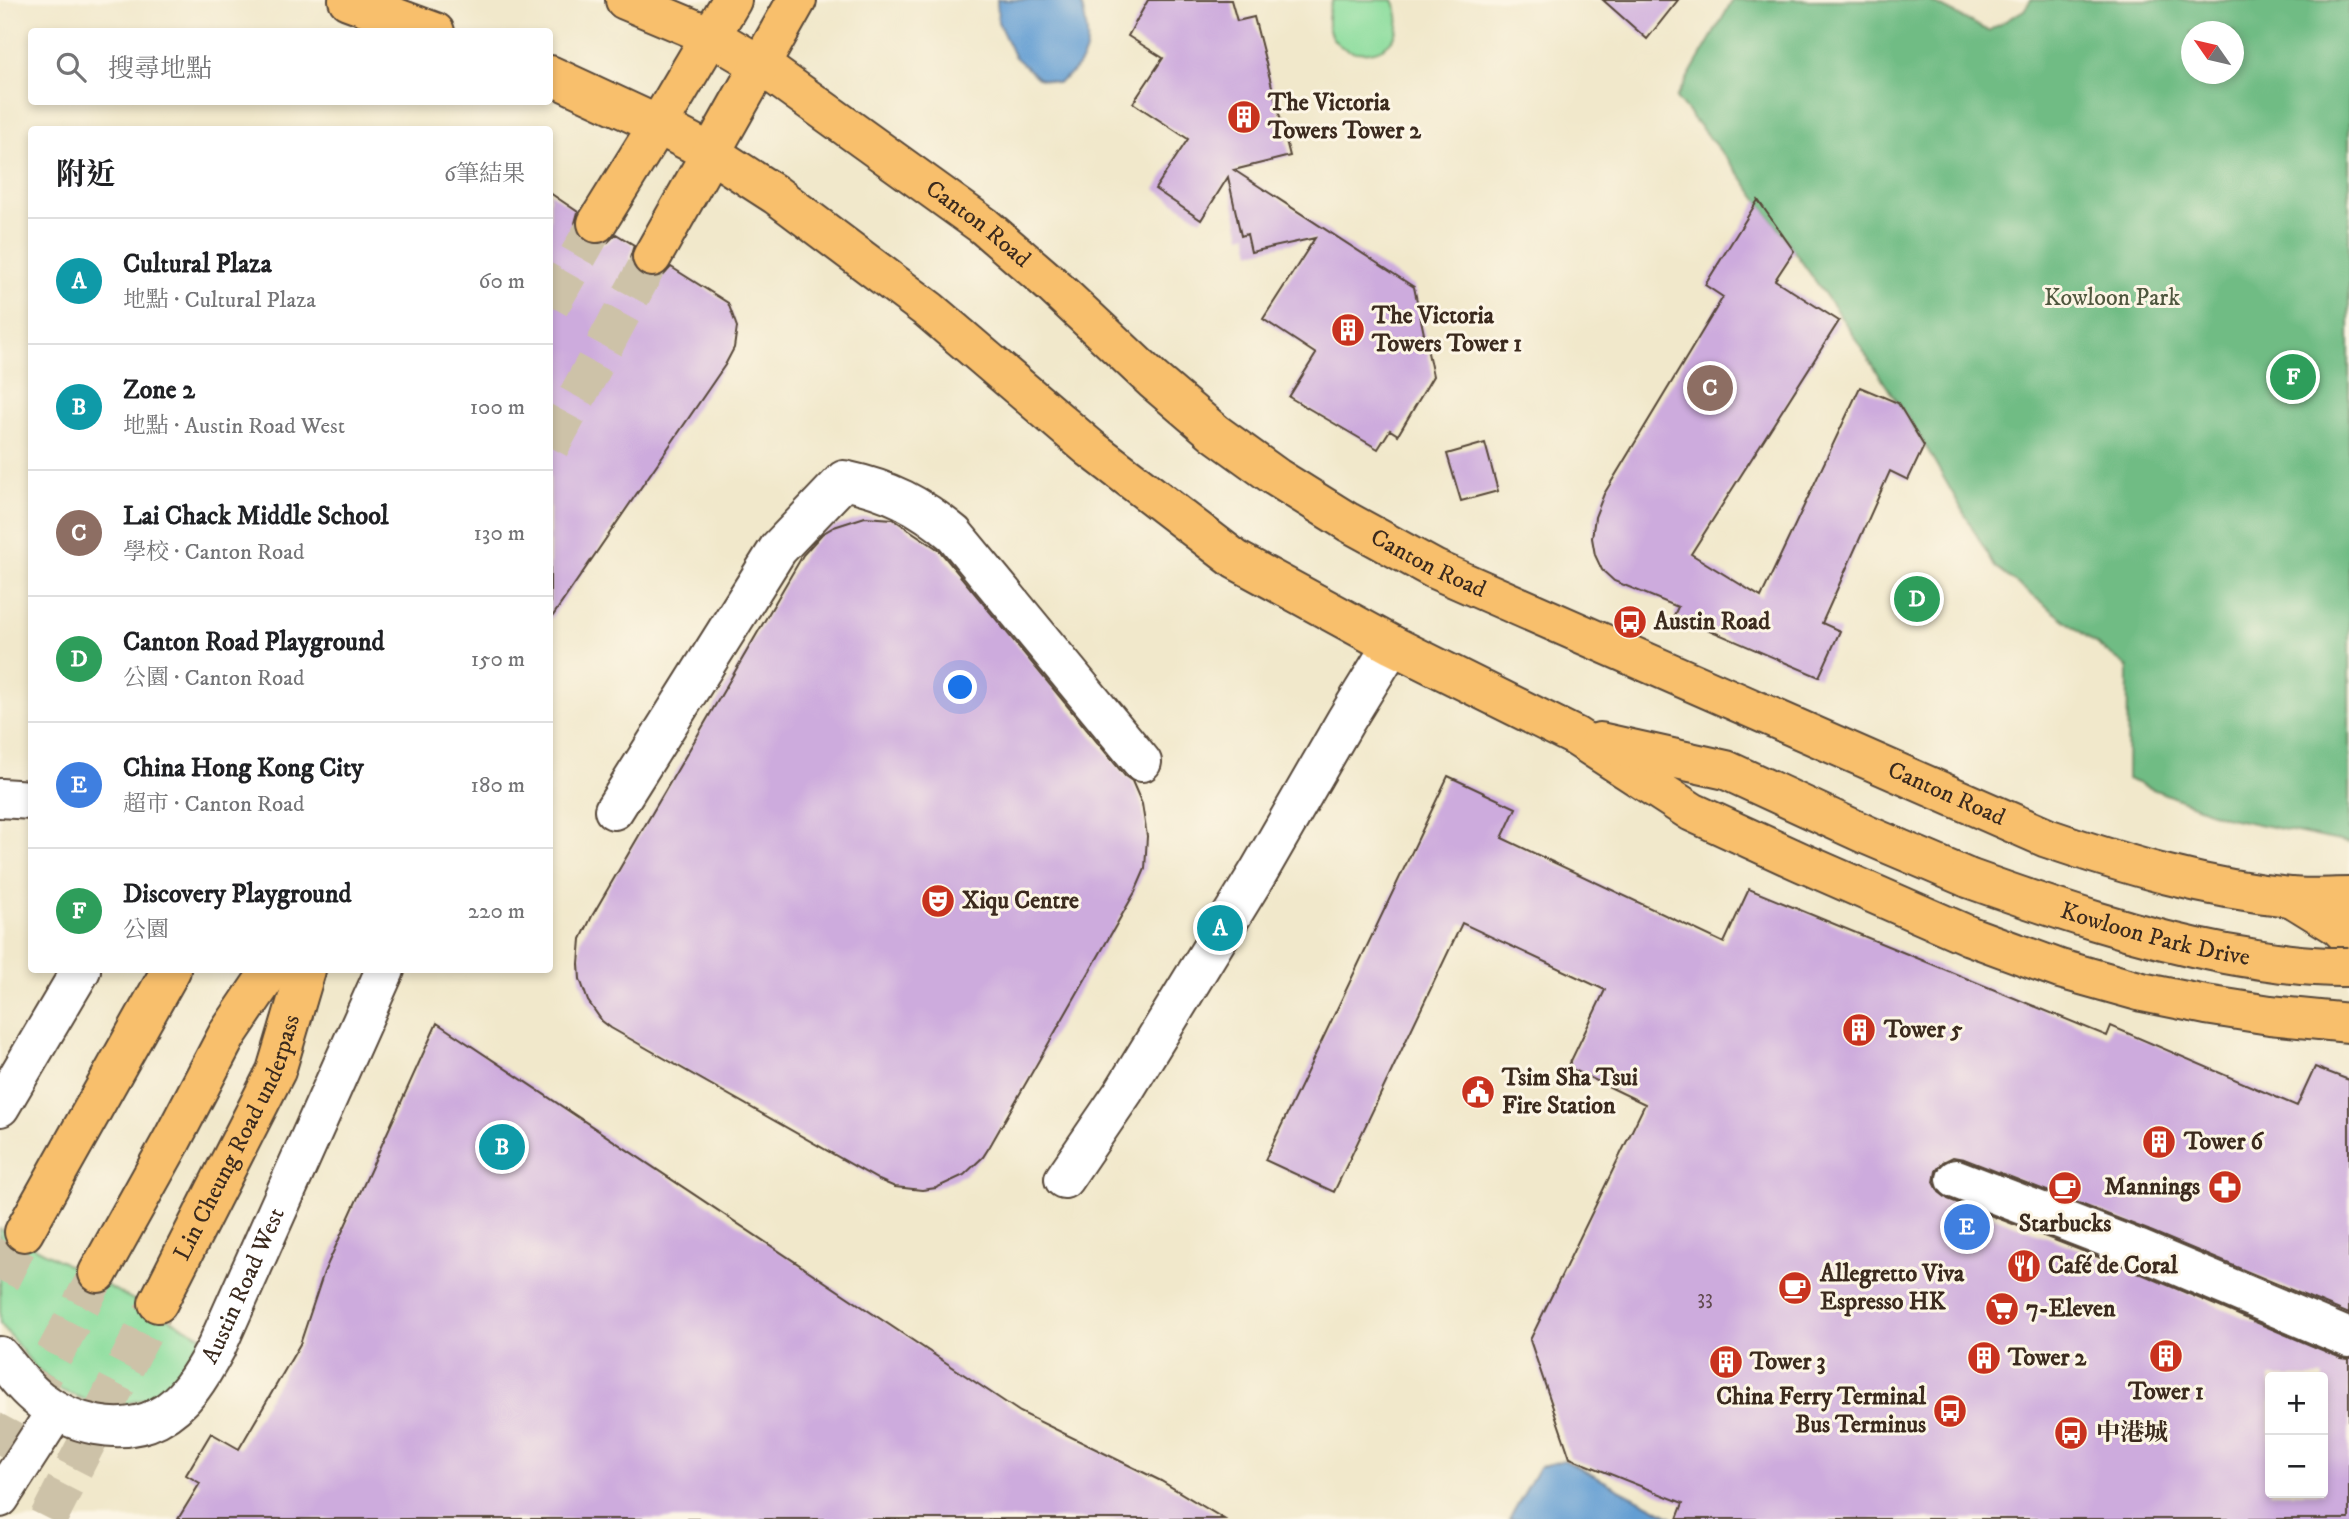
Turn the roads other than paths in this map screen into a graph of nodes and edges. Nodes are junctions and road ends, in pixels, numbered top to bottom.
1 (348, 0) edge
2 (625, 0) edge
3 (732, 0) edge
4 (797, 0) edge
5 (424, 28) edge
6 (711, 36) junction
7 (762, 66) junction
8 (553, 76) edge
9 (658, 125) junction
10 (711, 153) junction
11 (597, 223) tunnel mouth
12 (652, 257) tunnel mouth
13 (1392, 645) junction
14 (1575, 736) junction
15 (1142, 762) dead end
16 (0, 797) edge
17 (28, 800) edge
18 (614, 810) dead end
19 (2291, 897) junction
20 (2349, 897) edge
21 (2349, 937) edge
22 (2349, 967) edge
23 (79, 973) edge
24 (170, 973) edge
25 (269, 973) edge
26 (305, 973) edge
27 (384, 973) edge
28 (2349, 1001) edge
29 (2270, 1015) junction
30 (2349, 1023) edge
31 (0, 1107) edge
32 (1064, 1179) dead end
33 (1956, 1179) dead end
34 (24, 1232) tunnel mouth
35 (98, 1273) tunnel mouth
36 (158, 1303) tunnel mouth
37 (2349, 1338) edge
38 (0, 1356) edge
39 (56, 1411) junction
40 (0, 1498) edge

1 - 5 main road
2 - 6 main road, Canton Road
3 - 6 main road
4 - 7 main road
6 - 7 main road, Canton Road
6 - 9 main road
7 - 10 main road
7 - 19 main road, Canton Road
8 - 9 main road
9 - 10 main road
9 - 11 main road
10 - 12 main road
10 - 13 main road
13 - 14 main road
13 - 32 street
14 - 22 main road, Kowloon Park Drive, bridge
14 - 29 main road
15 - 18 street
16 - 17 street
19 - 20 main road, Canton Road
19 - 21 main road
23 - 31 street
24 - 34 main road
25 - 35 main road
26 - 36 main road, Lin Cheung Road underpass
27 - 39 street, Austin Road West
28 - 29 main road
29 - 30 main road
33 - 37 street
38 - 39 street, Austin Road West
39 - 40 street

